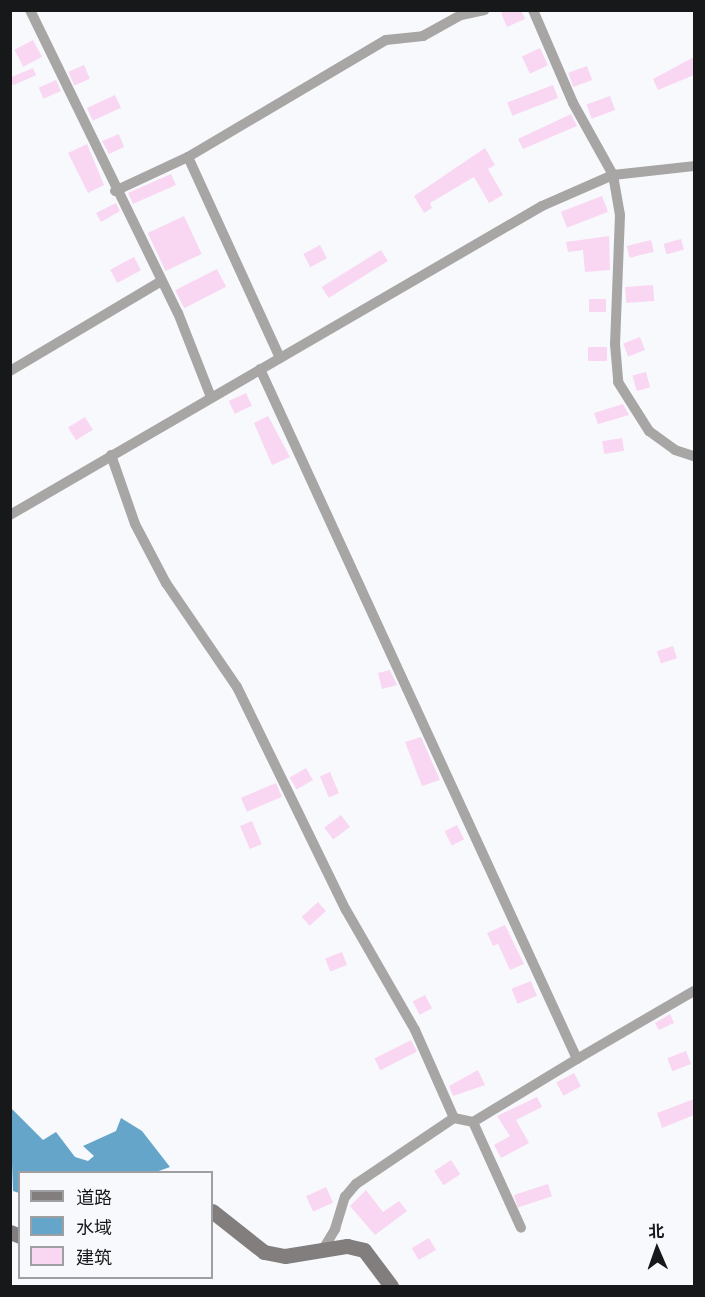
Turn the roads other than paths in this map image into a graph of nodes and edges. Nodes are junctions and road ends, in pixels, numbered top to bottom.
1 (30, 10) edge
2 (484, 10) edge
3 (533, 10) edge
4 (188, 157) junction
5 (694, 166) edge
6 (613, 175) junction
7 (115, 191) junction
8 (160, 282) junction
9 (280, 358) junction
10 (260, 369) junction
11 (10, 371) edge
12 (211, 397) junction
13 (111, 455) junction
14 (694, 456) edge
15 (10, 514) edge
16 (694, 990) edge
17 (577, 1059) junction
18 (454, 1118) junction
19 (473, 1122) junction
20 (213, 1212) edge
21 (521, 1228) dead end
22 (322, 1251) junction
23 (391, 1287) edge

1 - 7 street
2 - 4 street
3 - 6 street
4 - 7 street
4 - 9 street
5 - 6 street
6 - 9 street
6 - 14 street
7 - 8 street
8 - 11 street
8 - 12 street
9 - 10 street
10 - 12 street
10 - 17 street
12 - 13 street
13 - 15 street
13 - 18 street
16 - 17 street
17 - 19 street
18 - 19 street
18 - 22 street
19 - 21 street
20 - 22 street
22 - 23 street

